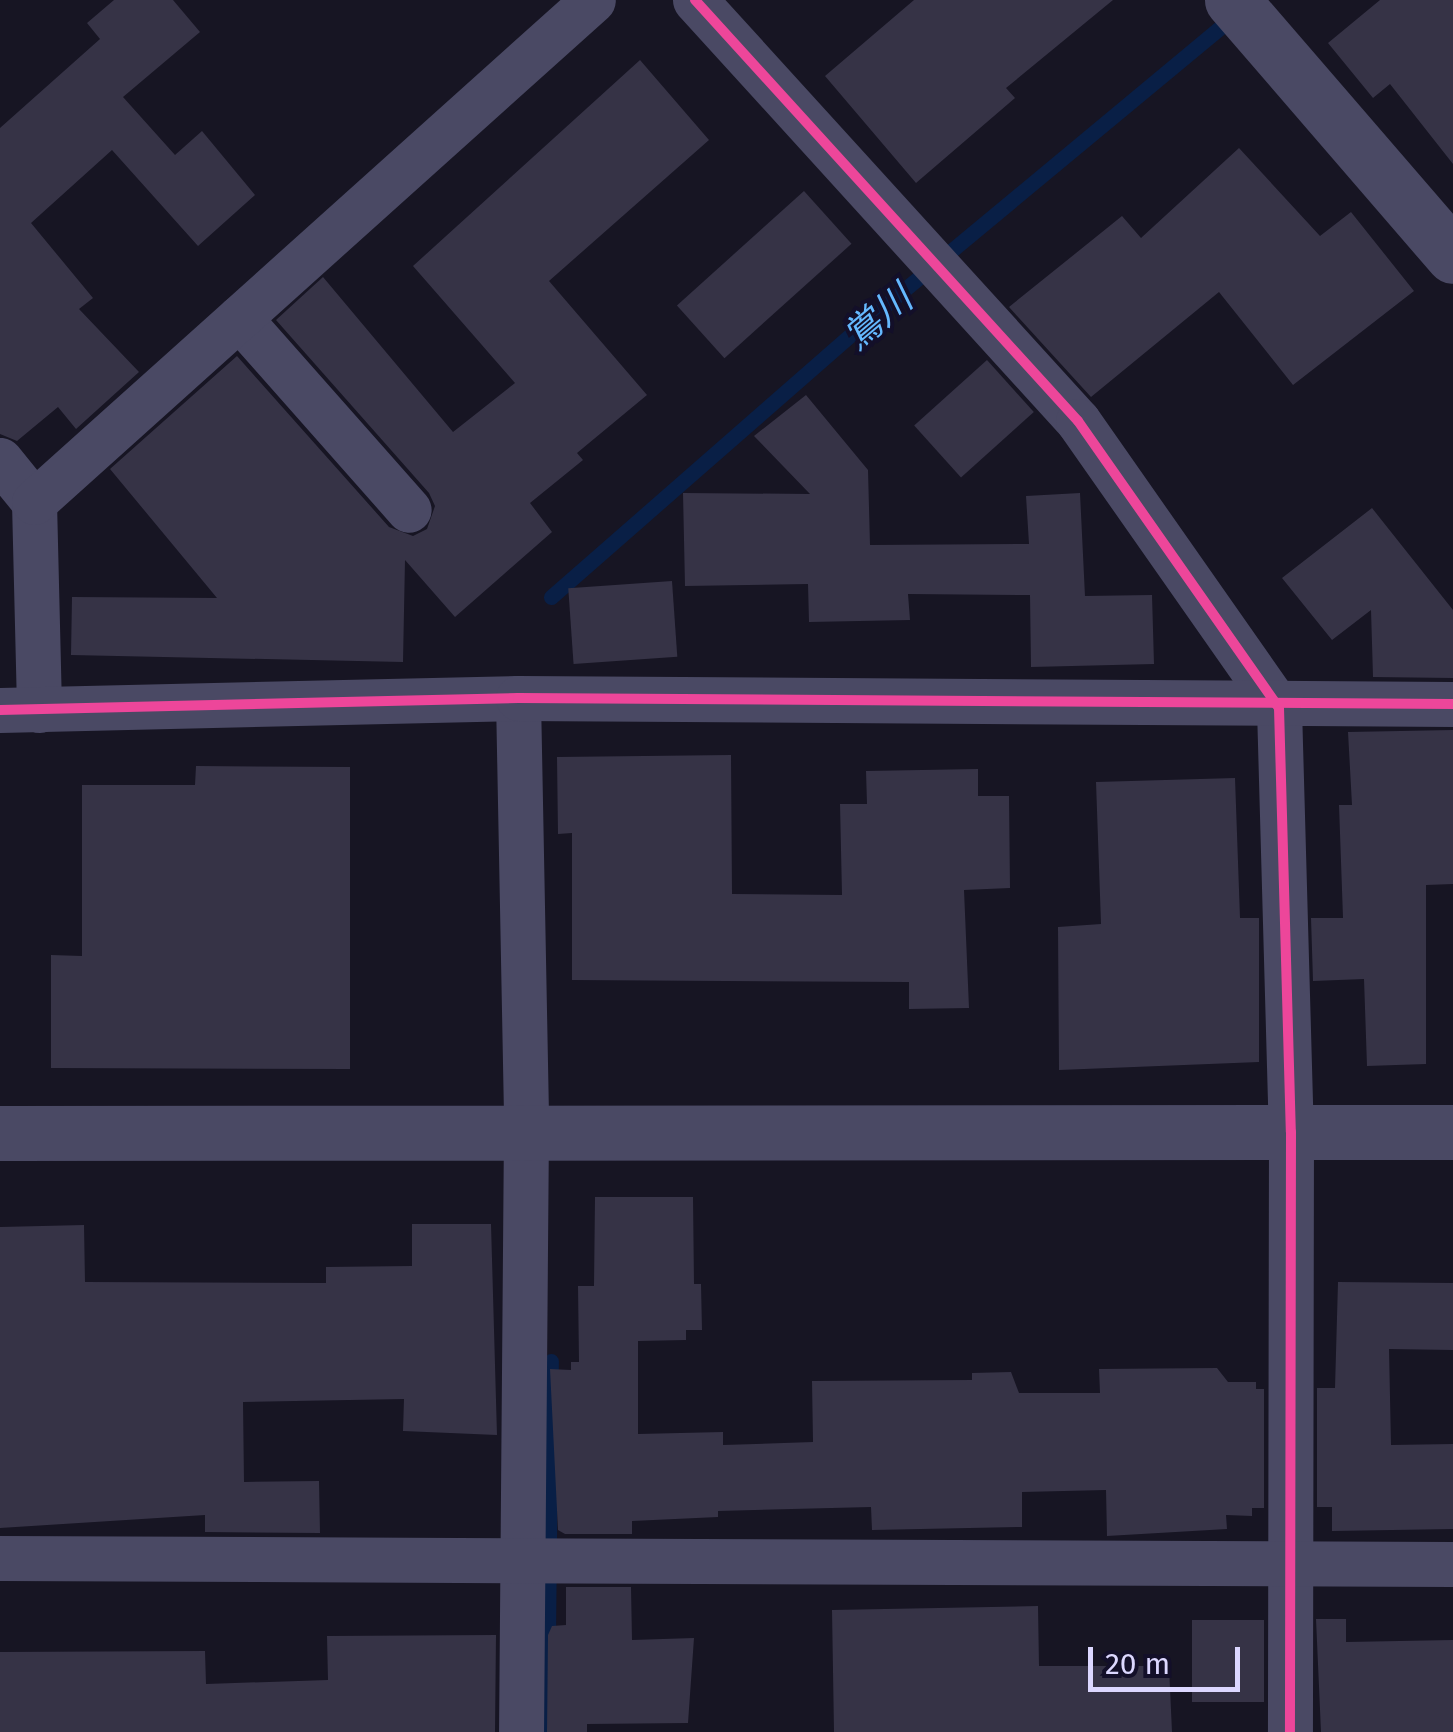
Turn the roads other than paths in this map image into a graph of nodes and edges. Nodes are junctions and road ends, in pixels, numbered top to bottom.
1 (593, 0) edge
2 (695, 0) edge
3 (1232, 0) edge
4 (1453, 256) edge
5 (239, 318) junction
6 (0, 460) edge
7 (34, 502) junction
8 (409, 510) dead end
9 (518, 698) junction
10 (1453, 704) edge
11 (1279, 708) junction
12 (19, 710) edge
13 (526, 1128) junction
14 (1291, 1132) junction
15 (1453, 1132) edge
16 (0, 1133) edge
17 (518, 1556) junction
18 (0, 1558) edge
19 (1290, 1564) junction
20 (1453, 1564) edge
21 (521, 1732) edge
22 (1290, 1732) edge

1 - 5 street
2 - 11 street
3 - 4 street
5 - 7 street
5 - 8 street
6 - 7 street
7 - 12 street
9 - 11 street
9 - 12 street
9 - 13 street
10 - 11 street
11 - 14 street
13 - 14 street
13 - 16 street
13 - 17 street
14 - 15 street
14 - 19 street
17 - 18 street
17 - 19 street
17 - 21 street
19 - 20 street
19 - 22 street

